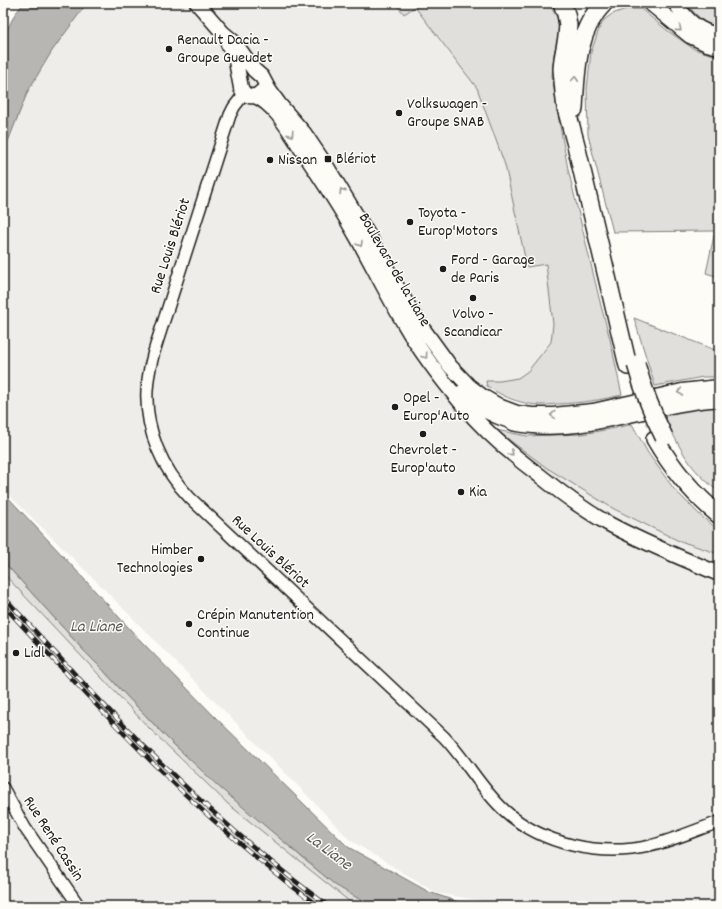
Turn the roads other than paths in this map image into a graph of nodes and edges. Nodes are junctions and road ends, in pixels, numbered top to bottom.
1 (197, 3) edge
2 (562, 3) edge
3 (604, 3) edge
4 (650, 3) edge
5 (675, 3) edge
6 (223, 33) junction
7 (719, 36) edge
8 (719, 47) edge
9 (261, 77) junction
10 (247, 91) junction
11 (576, 145) junction
12 (436, 371) junction
13 (719, 387) edge
14 (719, 398) edge
15 (514, 422) joint
16 (659, 438) junction
17 (719, 502) edge
18 (719, 515) edge
19 (719, 574) edge
20 (3, 788) edge
21 (719, 822) edge
22 (79, 906) edge

1 - 6 main road, Boulevard de la Liane
2 - 11 highway
11 -> 3 highway
4 -> 8 main road
5 - 7 main road
6 - 9 main road, Boulevard de la Liane
6 - 10 main road, Boulevard de la Liane
9 - 10 main road
9 - 10 main road
13 -> 9 main road, Boulevard de la Liane
10 -> 12 main road, Boulevard de la Liane
10 - 21 street, Rue Louis Blériot
11 - 16 highway
12 - 15 main road
12 -> 19 main road, Boulevard de la Liane
14 - 15 highway
16 - 17 highway
16 - 18 highway
20 - 22 street, Rue René Cassin

